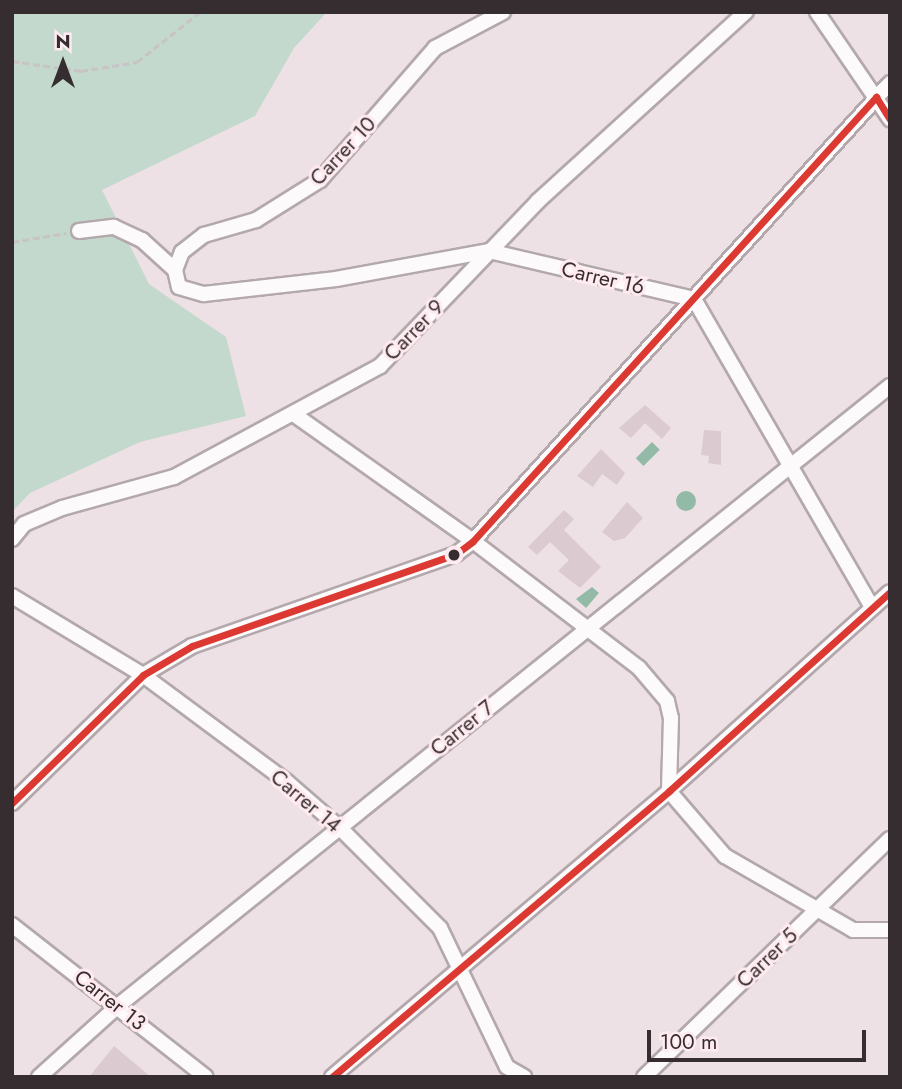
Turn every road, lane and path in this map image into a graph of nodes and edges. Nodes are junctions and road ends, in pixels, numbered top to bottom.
1 (200, 12) edge
2 (503, 12) edge
3 (746, 12) edge
4 (817, 12) edge
5 (12, 61) edge
6 (890, 83) edge
7 (876, 97) junction
8 (890, 118) edge
9 (79, 230) joint
10 (12, 242) edge
11 (489, 251) junction
12 (175, 270) junction
13 (694, 299) junction
14 (890, 386) edge
15 (295, 415) junction
16 (788, 466) junction
17 (12, 538) edge
18 (474, 541) junction
19 (890, 592) edge
20 (12, 596) edge
21 (872, 607) junction
22 (587, 629) junction
23 (143, 675) junction
24 (669, 791) junction
25 (12, 803) edge
26 (339, 827) junction
27 (890, 839) edge
28 (816, 911) junction
29 (12, 925) edge
30 (890, 930) edge
31 (460, 966) junction
32 (119, 1005) junction
33 (39, 1077) edge
34 (206, 1077) edge
35 (332, 1077) edge
36 (524, 1077) edge
37 (644, 1077) edge

1 - 5 path
2 - 12 street, Carrer 10
3 - 11 street, Carrer 9
4 - 7 street
6 - 7 street
7 - 8 street
7 - 13 street
9 - 10 path
9 - 12 street
11 - 12 street, Carrer 16
11 - 13 street, Carrer 16
11 - 15 street, Carrer 9
13 - 16 street
13 - 18 street
14 - 16 street, Carrer 7
15 - 17 street, Carrer 9
15 - 18 street
16 - 21 street
16 - 22 street, Carrer 7
18 - 22 street
18 - 23 street
19 - 21 street
20 - 23 street, Carrer 14
21 - 24 street
22 - 24 street
22 - 26 street, Carrer 7
23 - 25 street
23 - 26 street, Carrer 14
24 - 28 street
24 - 31 street
26 - 31 street, Carrer 14
26 - 32 street, Carrer 7
27 - 28 street, Carrer 5
28 - 30 street
28 - 37 street, Carrer 5
29 - 32 street, Carrer 13
31 - 35 street
31 - 36 street, Carrer 14
32 - 33 street, Carrer 7
32 - 34 street, Carrer 13

